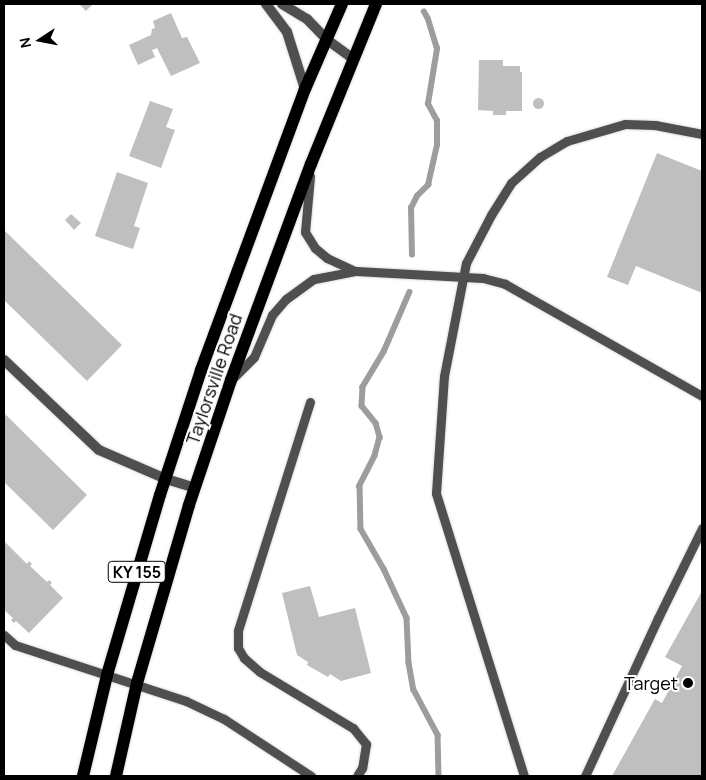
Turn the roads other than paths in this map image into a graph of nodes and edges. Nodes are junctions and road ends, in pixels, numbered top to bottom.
1 (266, 4) edge
2 (282, 4) edge
3 (342, 4) edge
4 (376, 4) edge
5 (326, 39) junction
6 (354, 58) junction
7 (305, 89) junction
8 (702, 134) edge
9 (311, 164) junction
10 (356, 271) junction
11 (464, 277) junction
12 (4, 360) edge
13 (230, 380) junction
14 (702, 396) edge
15 (310, 402) dead end
16 (166, 479) junction
17 (195, 488) junction
18 (702, 528) edge
19 (4, 635) edge
20 (107, 675) junction
21 (137, 683) junction
22 (83, 776) edge
23 (116, 776) edge
24 (311, 776) edge
25 (357, 776) edge
26 (524, 776) edge
27 (585, 776) edge

1 - 7 street
2 - 5 street
3 - 5 main road, Taylorsville Road / KY 155
4 - 6 main road, Taylorsville Road / KY 155
5 - 6 street
5 - 7 main road, Taylorsville Road / KY 155
6 - 9 main road, Taylorsville Road / KY 155
7 - 16 main road, Taylorsville Road / KY 155
8 - 11 lane
9 - 10 lane
9 - 13 main road, Taylorsville Road / KY 155
10 - 11 lane
10 - 13 lane
11 - 14 lane
11 - 26 lane
12 - 16 street
13 - 17 main road, Taylorsville Road / KY 155
15 - 25 lane
16 - 17 street
16 - 20 main road, Taylorsville Road / KY 155
17 - 21 main road, Taylorsville Road / KY 155
18 - 27 lane
19 - 20 lane
20 - 21 lane
20 - 22 main road, Taylorsville Road / KY 155
21 - 23 main road, Taylorsville Road / KY 155
21 - 24 lane

